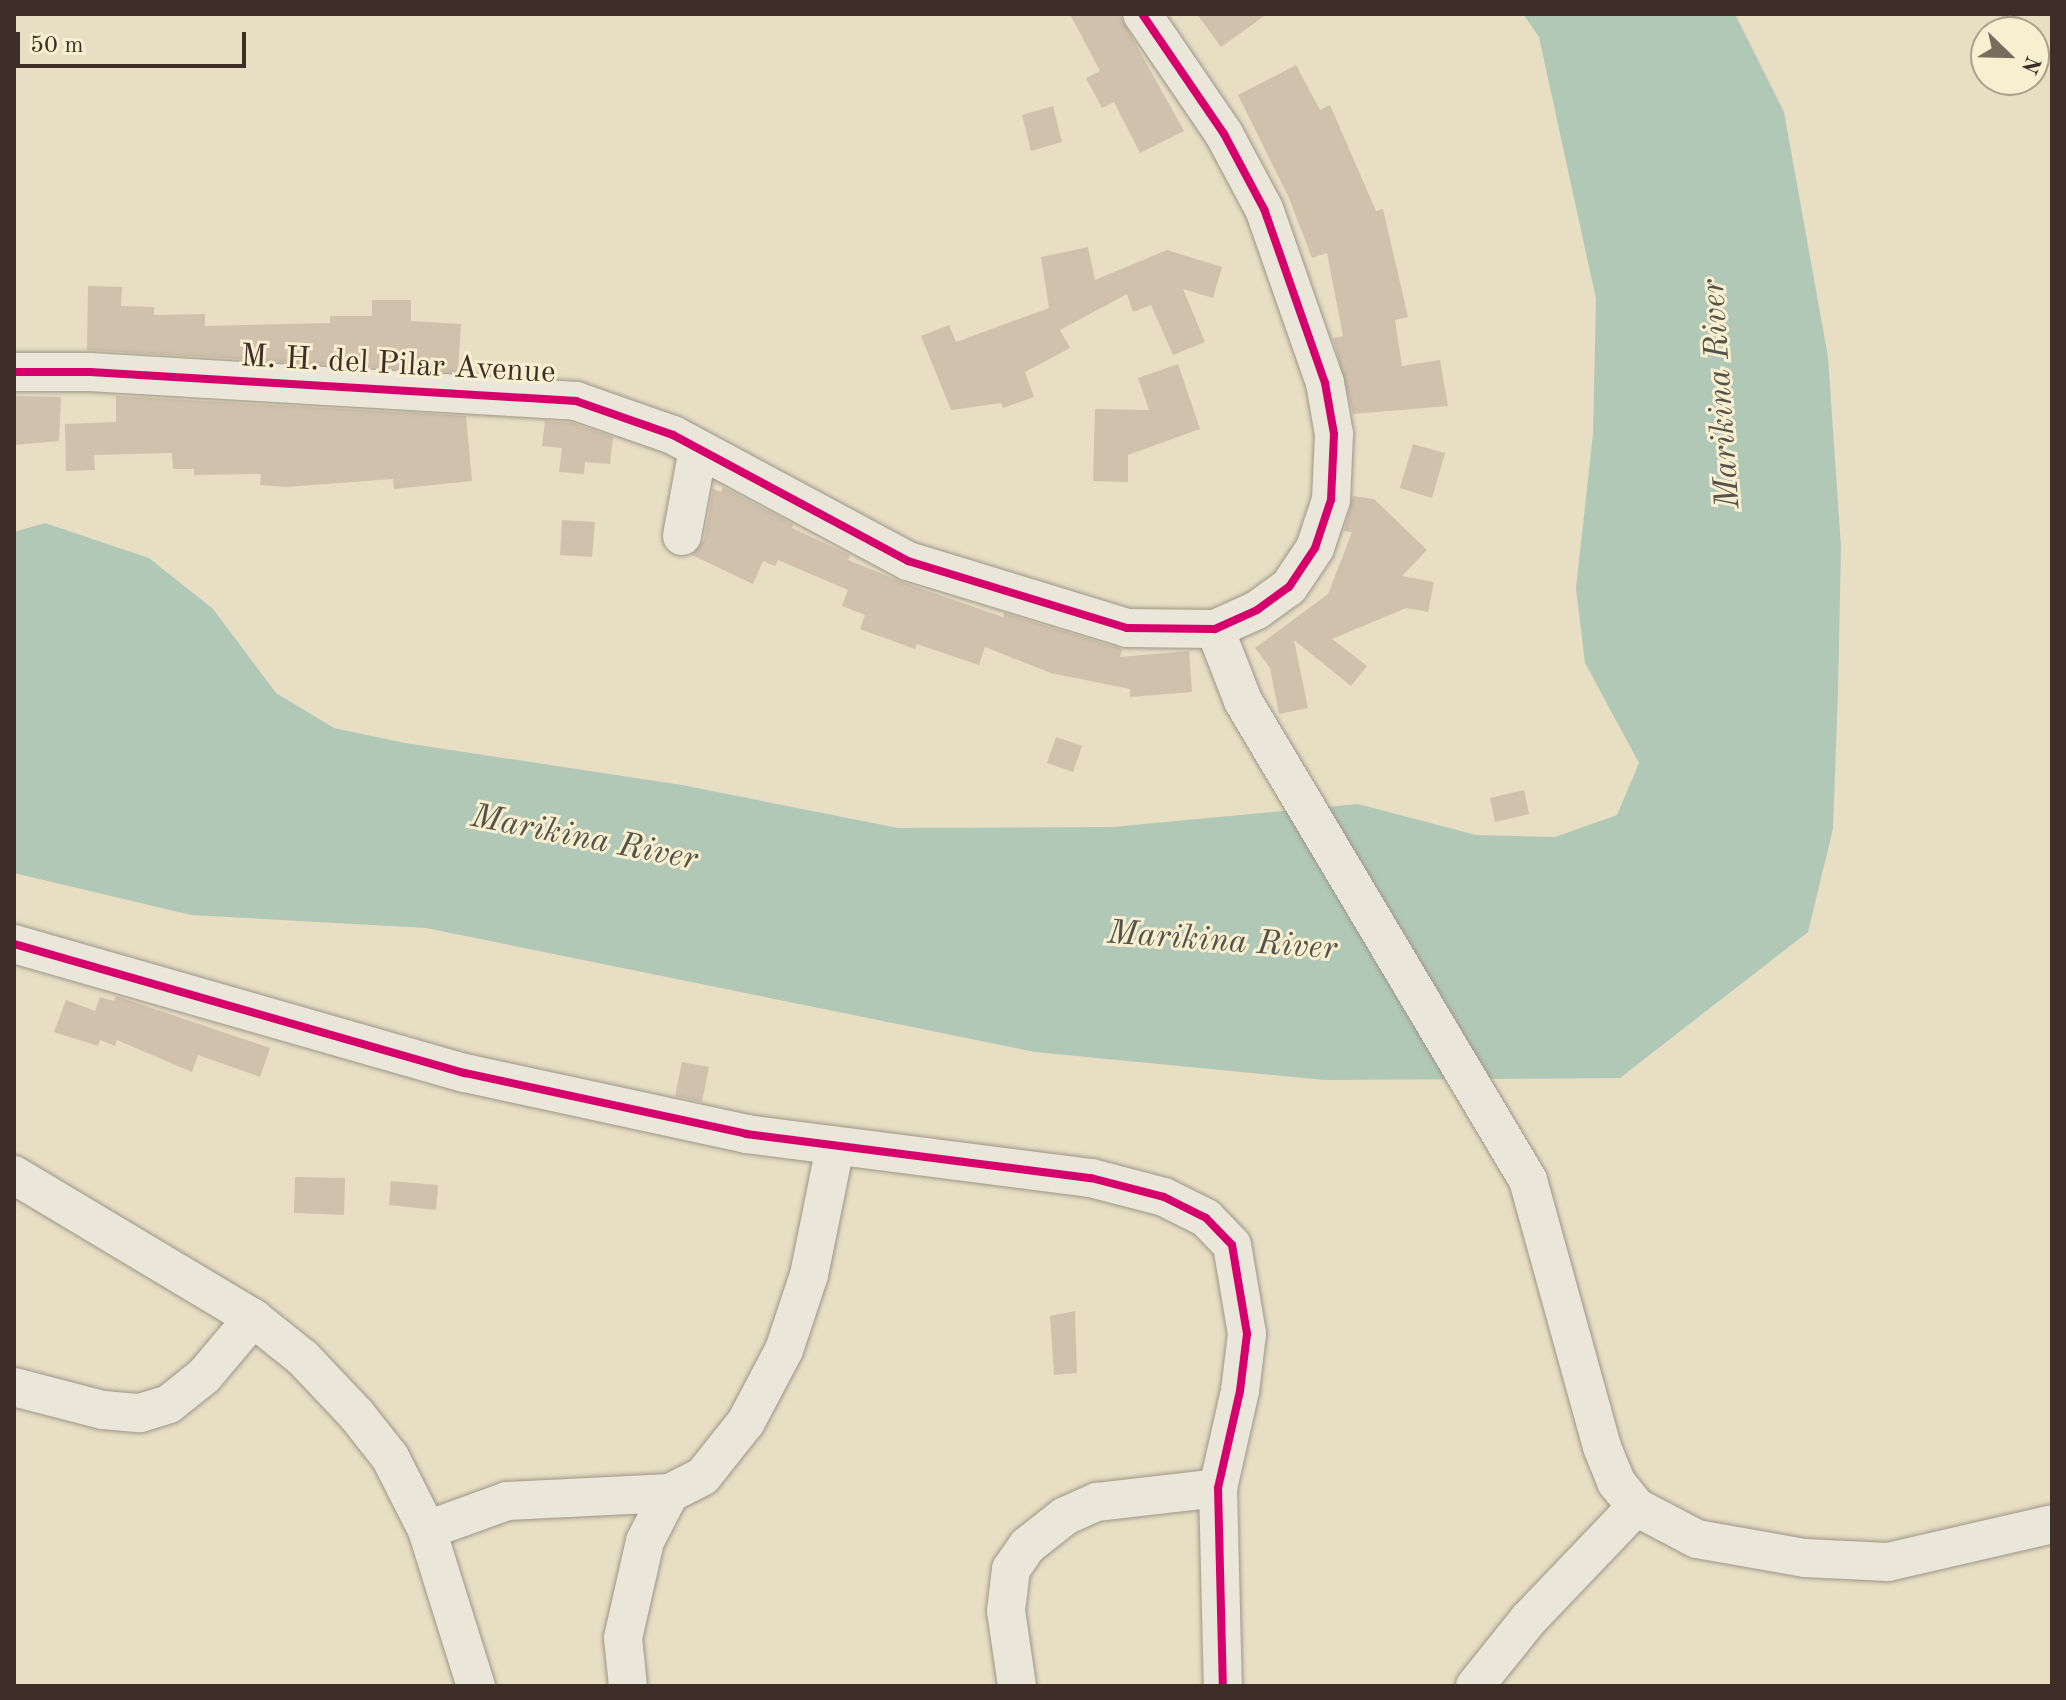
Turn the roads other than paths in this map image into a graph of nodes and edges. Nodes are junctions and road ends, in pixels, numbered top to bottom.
1 (1142, 14) edge
2 (14, 372) edge
3 (698, 449) junction
4 (682, 536) dead end
5 (1215, 629) junction
6 (14, 944) edge
7 (835, 1147) junction
8 (14, 1175) edge
9 (253, 1318) junction
10 (14, 1387) edge
11 (1218, 1488) junction
12 (670, 1493) junction
13 (1636, 1507) junction
14 (2052, 1524) edge
15 (427, 1530) junction
16 (476, 1686) edge
17 (628, 1686) edge
18 (1017, 1686) edge
19 (1223, 1686) edge
20 (1475, 1686) edge

1 - 5 street, M. H. del Pilar Avenue
2 - 3 street, M. H. del Pilar Avenue
3 - 4 street
3 - 5 street, M. H. del Pilar Avenue
5 - 13 street
6 - 7 street
7 - 11 street
7 - 12 street
8 - 9 street
9 - 10 street
9 - 15 street
11 - 18 street
11 - 19 street
12 - 15 street
12 - 17 street
13 - 14 street
13 - 20 street
15 - 16 street

